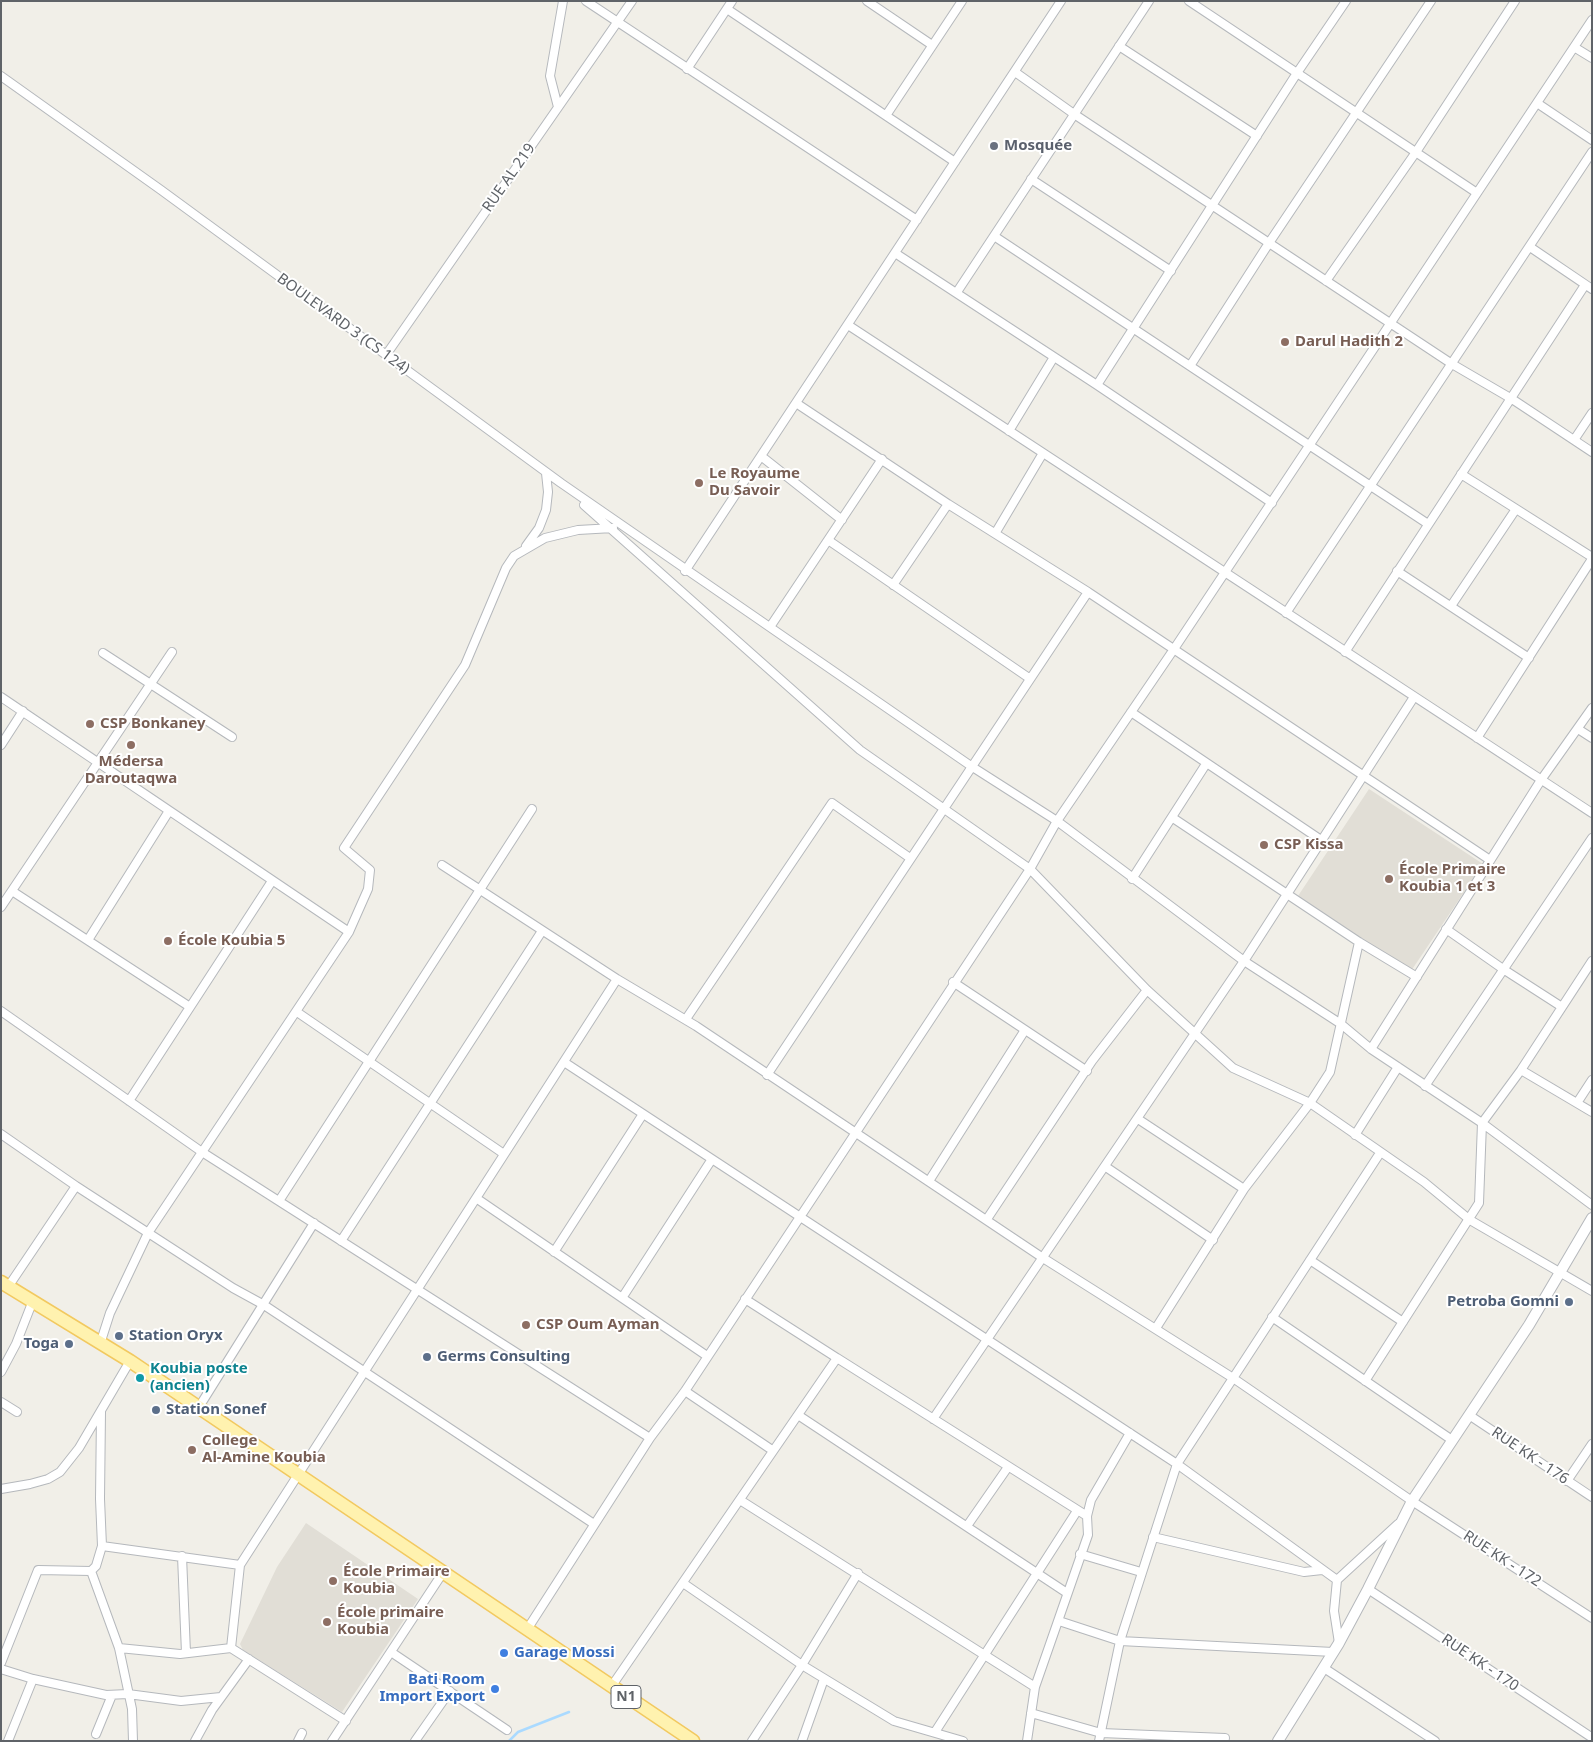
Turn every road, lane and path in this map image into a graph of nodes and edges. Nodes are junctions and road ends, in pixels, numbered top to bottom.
1 (563, 1) edge
2 (586, 1) edge
3 (632, 1) edge
4 (732, 1) edge
5 (867, 1) edge
6 (962, 1) edge
7 (1061, 1) edge
8 (1149, 1) edge
9 (1189, 1) edge
10 (1346, 1) edge
11 (1431, 1) edge
12 (1515, 1) edge
13 (727, 9) junction
14 (1592, 20) edge
15 (617, 22) junction
16 (932, 45) junction
17 (1119, 46) junction
18 (1574, 47) junction
19 (1592, 58) edge
20 (687, 69) junction
21 (1014, 72) junction
22 (1298, 73) junction
23 (1, 76) edge
24 (1536, 103) junction
25 (558, 107) junction
26 (1357, 113) junction
27 (887, 114) junction
28 (1074, 114) junction
29 (1257, 136) junction
30 (1592, 140) edge
31 (1416, 152) junction
32 (1592, 152) edge
33 (955, 162) junction
34 (1031, 179) junction
35 (1477, 193) junction
36 (1212, 206) junction
37 (917, 220) junction
38 (994, 236) junction
39 (1269, 243) junction
40 (1530, 246) junction
41 (895, 253) junction
42 (1171, 271) junction
43 (1326, 281) junction
44 (1588, 287) edge
45 (957, 292) junction
46 (1391, 324) junction
47 (848, 325) junction
48 (1134, 328) junction
49 (386, 355) junction
50 (1054, 357) junction
51 (1452, 364) junction
52 (1190, 366) junction
53 (1097, 385) junction
54 (1512, 399) junction
55 (796, 403) junction
56 (1592, 413) edge
57 (1009, 431) junction
58 (1574, 440) junction
59 (1310, 446) junction
60 (1592, 452) edge
61 (1043, 453) junction
62 (761, 456) junction
63 (882, 459) junction
64 (546, 473) junction
65 (1460, 474) junction
66 (560, 483) junction
67 (1372, 486) junction
68 (948, 504) junction
69 (1272, 504) junction
70 (1516, 509) junction
71 (842, 520) junction
72 (1428, 524) junction
73 (610, 528) junction
74 (625, 528) junction
75 (996, 532) junction
76 (828, 540) junction
77 (521, 551) junction
78 (1592, 558) edge
79 (685, 571) junction
80 (1397, 571) junction
81 (1225, 573) junction
82 (893, 585) junction
83 (1088, 592) junction
84 (1451, 606) junction
85 (1286, 613) junction
86 (770, 627) junction
87 (1174, 649) junction
88 (172, 652) dead end
89 (1346, 652) junction
90 (103, 653) dead end
91 (1528, 658) junction
92 (1029, 678) junction
93 (150, 684) junction
94 (1414, 696) junction
95 (1, 698) edge
96 (1592, 708) edge
97 (23, 711) junction
98 (1131, 712) junction
99 (1578, 729) junction
100 (232, 737) dead end
101 (1477, 738) junction
102 (1592, 738) edge
103 (1, 745) edge
104 (99, 763) junction
105 (1206, 764) junction
106 (971, 766) junction
107 (1364, 774) junction
108 (1541, 780) junction
109 (942, 808) junction
110 (532, 809) dead end
111 (168, 812) junction
112 (1592, 813) edge
113 (1173, 818) junction
114 (1057, 821) junction
115 (1592, 838) edge
116 (1321, 840) junction
117 (910, 858) junction
118 (1490, 860) junction
119 (442, 866) dead end
120 (1030, 869) junction
121 (1132, 879) junction
122 (272, 881) junction
123 (480, 890) junction
124 (12, 891) junction
125 (1286, 894) junction
126 (1, 907) edge
127 (1446, 929) junction
128 (542, 931) junction
129 (349, 932) junction
130 (88, 940) junction
131 (1359, 942) junction
132 (1244, 961) junction
133 (1592, 961) edge
134 (1503, 969) junction
135 (1416, 977) junction
136 (617, 979) junction
137 (953, 982) junction
138 (1146, 990) junction
139 (190, 1007) junction
140 (1562, 1007) junction
141 (1, 1011) edge
142 (297, 1012) junction
143 (686, 1020) junction
144 (1341, 1024) junction
145 (1025, 1030) junction
146 (1193, 1033) junction
147 (1371, 1049) junction
148 (564, 1062) junction
149 (369, 1063) junction
150 (1398, 1067) junction
151 (1086, 1070) junction
152 (1521, 1070) junction
153 (767, 1075) junction
154 (1592, 1080) edge
155 (1425, 1086) junction
156 (130, 1101) junction
157 (1310, 1103) junction
158 (1576, 1103) junction
159 (429, 1104) junction
160 (1592, 1112) edge
161 (643, 1114) junction
162 (1138, 1119) junction
163 (1482, 1124) junction
164 (854, 1133) junction
165 (1, 1134) edge
166 (1355, 1135) junction
167 (202, 1152) junction
168 (504, 1154) junction
169 (1380, 1154) junction
170 (712, 1159) junction
171 (1106, 1167) junction
172 (929, 1181) junction
173 (76, 1186) junction
174 (1244, 1189) junction
175 (476, 1198) junction
176 (279, 1201) junction
177 (1592, 1205) edge
178 (800, 1217) junction
179 (1592, 1218) edge
180 (987, 1219) junction
181 (1470, 1220) junction
182 (314, 1223) junction
183 (148, 1233) junction
184 (341, 1240) junction
185 (1213, 1240) junction
186 (554, 1252) junction
187 (1043, 1258) junction
188 (1310, 1260) junction
189 (1560, 1274) junction
190 (5, 1284) edge
191 (417, 1289) junction
192 (1592, 1290) edge
193 (622, 1298) junction
194 (745, 1299) junction
195 (32, 1303) junction
196 (264, 1305) junction
197 (1272, 1317) junction
198 (1403, 1322) junction
199 (1156, 1328) junction
200 (988, 1340) junction
201 (101, 1341) junction
202 (707, 1356) junction
203 (837, 1358) junction
204 (130, 1361) junction
205 (1, 1372) edge
206 (364, 1372) junction
207 (1233, 1378) junction
208 (1365, 1381) junction
209 (685, 1391) junction
210 (1, 1402) edge
211 (199, 1407) junction
212 (17, 1412) dead end
213 (101, 1412) junction
214 (1469, 1414) junction
215 (798, 1415) junction
216 (933, 1419) junction
217 (1130, 1433) junction
218 (650, 1438) junction
219 (1452, 1440) junction
220 (1592, 1444) edge
221 (772, 1450) junction
222 (1177, 1464) junction
223 (1008, 1467) junction
224 (298, 1474) junction
225 (1567, 1481) junction
226 (1, 1489) edge
227 (1592, 1497) edge
228 (740, 1500) junction
229 (1412, 1500) junction
230 (1077, 1511) junction
231 (1087, 1516) junction
232 (1402, 1521) junction
233 (594, 1524) junction
234 (967, 1526) junction
235 (1153, 1536) junction
236 (102, 1546) junction
237 (1080, 1554) junction
238 (182, 1556) junction
239 (240, 1565) junction
240 (1322, 1570) junction
241 (91, 1571) junction
242 (444, 1571) junction
243 (1141, 1572) junction
244 (858, 1573) junction
245 (1037, 1573) junction
246 (1337, 1580) junction
247 (684, 1583) junction
248 (1368, 1589) junction
249 (1067, 1593) junction
250 (1592, 1618) edge
251 (1059, 1621) junction
252 (528, 1628) junction
253 (1, 1635) edge
254 (10, 1639) junction
255 (1120, 1641) junction
256 (1339, 1642) junction
257 (119, 1648) junction
258 (231, 1648) junction
259 (391, 1652) junction
260 (1333, 1652) junction
261 (186, 1653) junction
262 (985, 1655) junction
263 (249, 1659) junction
264 (1, 1663) edge
265 (802, 1665) junction
266 (1324, 1668) junction
267 (1, 1669) edge
268 (33, 1679) junction
269 (824, 1679) junction
270 (611, 1687) junction
271 (1035, 1687) junction
272 (450, 1692) junction
273 (128, 1694) junction
274 (112, 1695) junction
275 (220, 1697) junction
276 (1031, 1713) junction
277 (346, 1721) junction
278 (508, 1730) dead end
279 (935, 1732) junction
280 (302, 1733) dead end
281 (96, 1734) dead end
282 (1100, 1737) edge
283 (1225, 1738) dead end
284 (1590, 1738) edge
285 (688, 1739) edge
286 (8, 1741) edge
287 (133, 1741) edge
288 (195, 1741) edge
289 (298, 1741) edge
290 (332, 1741) edge
291 (415, 1741) edge
292 (752, 1741) edge
293 (802, 1741) edge
294 (963, 1741) edge
295 (1027, 1741) edge
296 (1278, 1741) edge
297 (1435, 1741) edge

1 - 25 street
2 - 15 street
3 - 15 street, RUE AL 219
4 - 13 street
5 - 16 street
6 - 16 street
7 - 21 street
8 - 17 street
9 - 22 street
10 - 22 street
11 - 26 street
12 - 31 street
13 - 20 street
13 - 27 street
14 - 18 street
15 - 20 street
15 - 25 street, RUE AL 219
16 - 27 street
17 - 28 street
17 - 29 street
18 - 19 street
18 - 24 street
20 - 37 street
21 - 28 street
21 - 33 street
22 - 26 street
22 - 29 street
23 - 49 street, BOULEVARD 3 (CS 124)
24 - 30 street
24 - 35 street
25 - 49 street, RUE AL 219
26 - 31 street
26 - 39 street
27 - 33 street
28 - 34 street
28 - 36 street
29 - 36 street
31 - 35 street
31 - 43 street
32 - 40 street
33 - 37 street
34 - 38 street
34 - 42 street
35 - 46 street
36 - 39 street
36 - 42 street
37 - 41 street
38 - 45 street
38 - 48 street
39 - 43 street
39 - 52 street
40 - 44 street
40 - 51 street
41 - 45 street
41 - 47 street
42 - 48 street
43 - 46 street
44 - 54 street
45 - 50 street
46 - 51 street
46 - 59 street
47 - 55 street
47 - 57 street
48 - 52 street
48 - 53 street
49 - 64 street, BOULEVARD 3 (CS 124)
50 - 53 street
50 - 57 street
51 - 54 street
51 - 67 street
52 - 59 street
53 - 69 street
54 - 58 street
54 - 65 street
55 - 62 street
55 - 63 street
56 - 58 street
57 - 61 street
58 - 60 street
59 - 67 street
59 - 69 street
61 - 75 street
61 - 81 street
62 - 71 street
62 - 79 street
63 - 68 street
63 - 71 street
64 - 66 street, BOULEVARD 3 (CS 124)
64 - 77 street
65 - 70 street
65 - 72 street
66 - 73 street
66 - 74 street, BOULEVARD 3 (CS 124)
67 - 72 street
67 - 85 street
68 - 75 street
68 - 82 street
69 - 81 street
70 - 78 street
70 - 84 street
71 - 76 street
72 - 80 street
73 - 74 street
73 - 77 street
73 - 109 street
74 - 79 street, BOULEVARD 3 (CS 124)
75 - 83 street
76 - 82 street
76 - 86 street
77 - 129 street
78 - 91 street
79 - 86 street, BOULEVARD 3 (CS 124)
80 - 84 street
80 - 89 street
81 - 85 street
81 - 87 street
82 - 92 street
83 - 87 street
83 - 92 street
84 - 91 street
85 - 89 street
86 - 106 street, BOULEVARD 3 (CS 124)
87 - 98 street
87 - 107 street
88 - 93 street
89 - 94 street
90 - 93 street
91 - 101 street
92 - 106 street
93 - 100 street
93 - 104 street
94 - 101 street
94 - 107 street
95 - 97 street
96 - 99 street
97 - 103 street
97 - 104 street
98 - 105 street
98 - 114 street
99 - 102 street
99 - 108 street
101 - 108 street
104 - 111 street
104 - 124 street
105 - 113 street
105 - 116 street
106 - 109 street
106 - 114 street, BOULEVARD 3 (CS 124)
107 - 116 street
107 - 118 street
108 - 112 street
108 - 118 street
109 - 117 street
109 - 120 street
110 - 123 street
111 - 122 street
111 - 130 street
113 - 121 street
113 - 125 street
114 - 120 street
114 - 121 street, BOULEVARD 3 (CS 124)
115 - 134 street
116 - 125 street
117 - 143 street
117 - 153 street
118 - 127 street
119 - 123 street, RUE KK - 172
120 - 137 street
120 - 138 street
121 - 132 street, BOULEVARD 3 (CS 124)
122 - 129 street
122 - 139 street
123 - 128 street, RUE KK - 172
123 - 149 street
124 - 126 street
124 - 130 street
125 - 131 street
125 - 132 street
127 - 134 street
127 - 135 street
128 - 136 street, RUE KK - 172
128 - 159 street
129 - 142 street
130 - 139 street
131 - 135 street
131 - 144 street
132 - 144 street, BOULEVARD 3 (CS 124)
132 - 146 street
133 - 140 street
134 - 140 street
134 - 155 street
135 - 147 street
136 - 143 street, RUE KK - 172
136 - 148 street
137 - 145 street
137 - 164 street
138 - 146 street
138 - 151 street
139 - 156 street
140 - 152 street
141 - 156 street
142 - 149 street
142 - 167 street
143 - 153 street, RUE KK - 172
144 - 147 street, BOULEVARD 3 (CS 124)
144 - 157 street
145 - 151 street
145 - 172 street
146 - 157 street
146 - 162 street
147 - 150 street, BOULEVARD 3 (CS 124)
148 - 161 street
148 - 168 street
149 - 159 street
149 - 176 street
150 - 155 street, BOULEVARD 3 (CS 124)
150 - 166 street
151 - 180 street
152 - 158 street
152 - 163 street
153 - 164 street, RUE KK - 172
154 - 158 street
155 - 163 street, BOULEVARD 3 (CS 124)
156 - 167 street
157 - 166 street
157 - 174 street
158 - 160 street
159 - 168 street
159 - 184 street
161 - 170 street
161 - 186 street
162 - 171 street
162 - 174 street
163 - 177 street, BOULEVARD 3 (CS 124)
163 - 181 street
164 - 172 street, RUE KK - 172
164 - 178 street
165 - 173 street
166 - 169 street
167 - 176 street
167 - 183 street
168 - 175 street
169 - 181 street
169 - 188 street
170 - 178 street
170 - 193 street
171 - 185 street
171 - 187 street
172 - 180 street, RUE KK - 172
173 - 183 street
173 - 190 street
174 - 185 street
175 - 186 street
175 - 191 street
176 - 182 street
178 - 194 street
178 - 200 street
179 - 189 street
180 - 187 street, RUE KK - 172
181 - 189 street
181 - 198 street
182 - 184 street
182 - 196 street
183 - 196 street
183 - 201 street
184 - 191 street
185 - 199 street
186 - 193 street
187 - 199 street, RUE KK - 172
187 - 200 street
188 - 197 street
188 - 198 street
189 - 192 street
189 - 214 street
190 - 195 main road, N1
191 - 206 street
191 - 218 street
193 - 202 street
194 - 202 street
194 - 203 street
195 - 201 main road, N1
195 - 205 street
196 - 206 street
196 - 211 street
197 - 207 street
197 - 208 street
198 - 208 street
199 - 207 street, RUE KK - 172
200 - 216 street
200 - 217 street
201 - 204 main road, N1
202 - 209 street
203 - 215 street
203 - 216 street
204 - 211 main road, N1
204 - 213 street
206 - 224 street
206 - 233 street
207 - 222 street
207 - 229 street, RUE KK - 172
208 - 219 street
209 - 218 street
209 - 221 street
210 - 212 street
211 - 224 main road, N1
213 - 226 street
213 - 236 street
214 - 219 street
214 - 225 street, RUE KK - 176
215 - 221 street
215 - 234 street
216 - 223 street
217 - 222 street
217 - 231 street
218 - 233 street
219 - 229 street
220 - 225 street
221 - 228 street
222 - 235 street
222 - 240 street
223 - 230 street
223 - 234 street
224 - 239 street
224 - 242 main road, N1
225 - 227 street, RUE KK - 176
228 - 244 street
228 - 247 street
229 - 232 street
229 - 250 street, RUE KK - 172
230 - 231 street
230 - 245 street
231 - 237 street
232 - 246 street
232 - 248 street
233 - 252 street
234 - 245 street
235 - 240 street
235 - 243 street
236 - 238 street
236 - 241 street
237 - 243 street
237 - 249 street
238 - 239 street
238 - 261 street
239 - 258 street
240 - 246 street
241 - 254 street
241 - 257 street
242 - 252 main road, N1
242 - 259 street
243 - 255 street
244 - 262 street
244 - 265 street
245 - 249 street
245 - 262 street
246 - 256 street
247 - 265 street
247 - 270 street
248 - 256 street
248 - 284 street, RUE KK - 170
249 - 251 street
251 - 255 street
251 - 271 street
252 - 270 main road, N1
253 - 254 street
254 - 264 street
255 - 260 street
255 - 282 street
256 - 260 street
257 - 261 street
257 - 273 street
258 - 261 street
258 - 263 street
259 - 272 street
259 - 277 street
260 - 266 street
262 - 271 street
262 - 279 street
263 - 275 street
263 - 277 street
265 - 269 street
265 - 292 street
266 - 296 street
266 - 297 street
267 - 268 street
268 - 274 street
268 - 286 street
269 - 279 street
269 - 293 street
270 - 285 main road, N1
271 - 276 street
272 - 278 street
272 - 291 street
273 - 274 street
273 - 275 street
273 - 287 street
274 - 281 street
275 - 288 street
276 - 282 street
276 - 295 street
277 - 290 street
279 - 294 street
280 - 289 street
282 - 283 street

